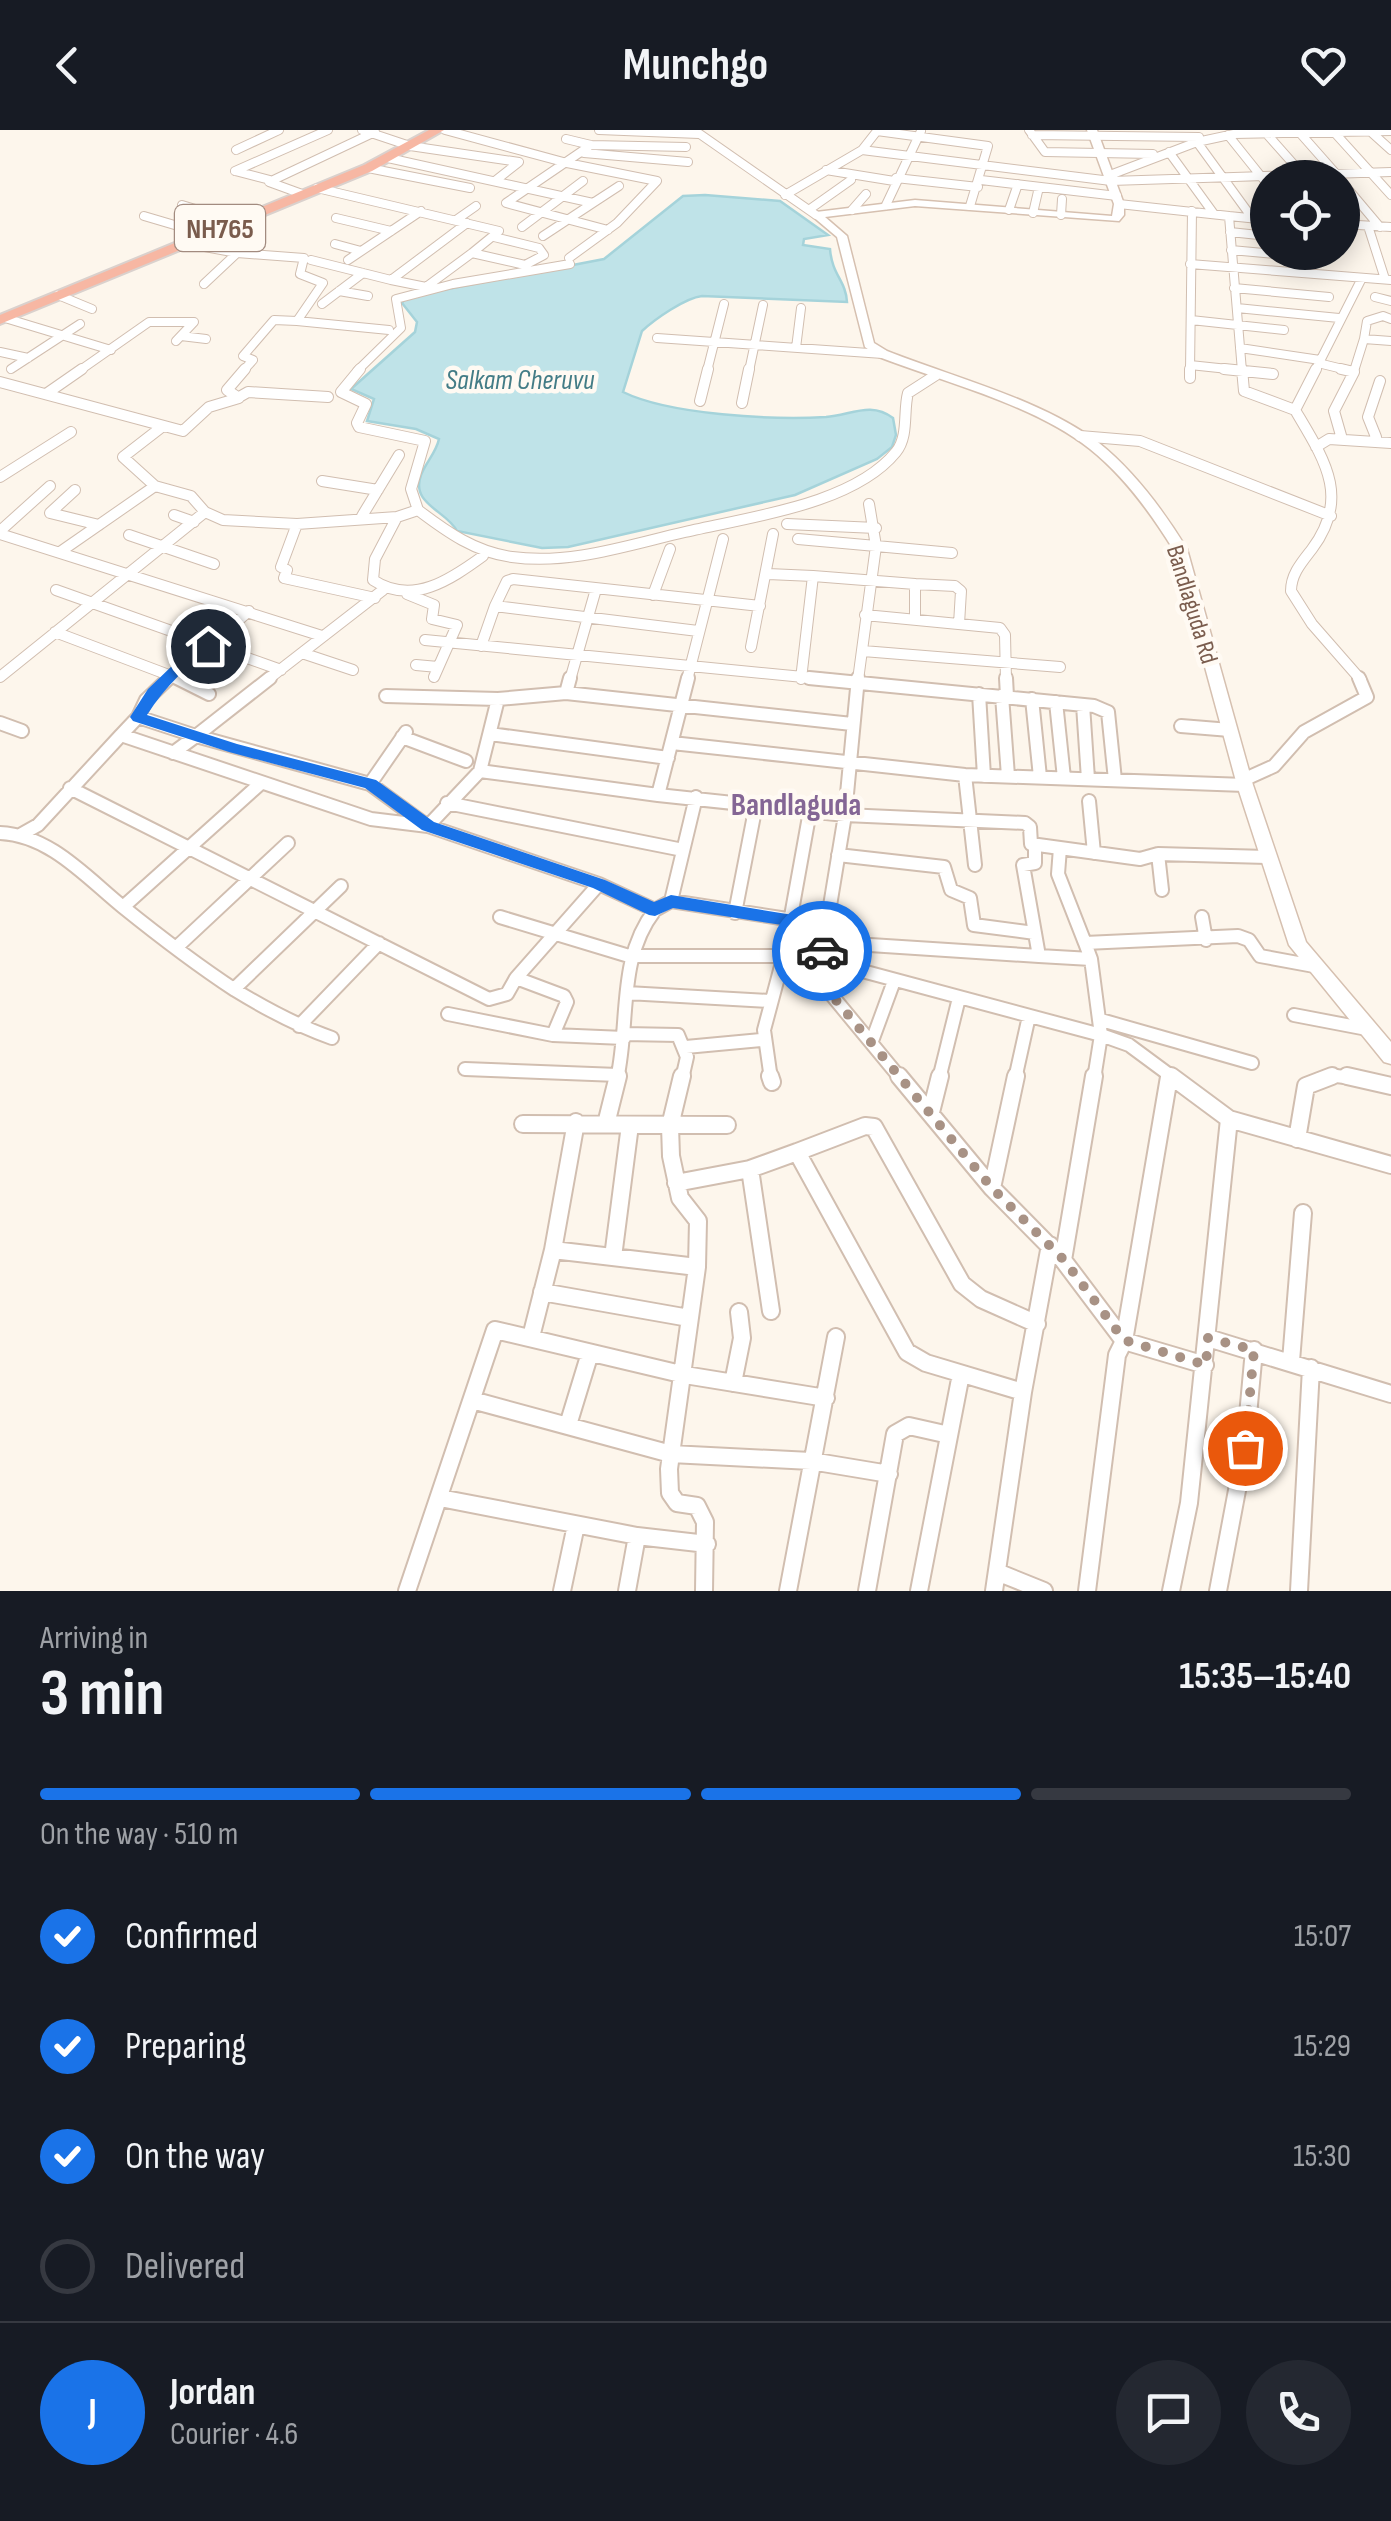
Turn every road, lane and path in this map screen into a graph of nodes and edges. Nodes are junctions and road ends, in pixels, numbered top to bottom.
1 (279, 130) edge
2 (328, 130) edge
3 (362, 130) edge
4 (442, 130) edge
5 (600, 130) edge
6 (888, 131) edge
7 (1348, 131) edge
8 (1391, 131) edge
9 (375, 132) edge
10 (654, 132) edge
11 (696, 132) edge
12 (1031, 132) edge
13 (1093, 132) edge
14 (1265, 132) edge
15 (1334, 132) edge
16 (1370, 132) edge
17 (920, 133) edge
18 (1163, 133) edge
19 (1300, 133) junction
20 (1228, 135) junction
21 (1192, 136) edge
22 (566, 139) dead end
23 (955, 141) junction
24 (410, 146) junction
25 (646, 146) junction
26 (508, 147) junction
27 (686, 147) dead end
28 (588, 149) junction
29 (236, 150) dead end
30 (865, 150) junction
31 (1391, 150) edge
32 (1167, 152) junction
33 (1102, 154) junction
34 (906, 156) junction
35 (388, 158) junction
36 (486, 159) junction
37 (644, 160) junction
38 (1290, 160) edge
39 (1323, 160) edge
40 (946, 161) junction
41 (688, 162) dead end
42 (567, 163) junction
43 (1250, 163) edge
44 (983, 165) junction
45 (368, 168) junction
46 (857, 168) dead end
47 (826, 170) junction
48 (1372, 172) junction
49 (1391, 172) edge
50 (1360, 174) edge
51 (636, 176) junction
52 (1250, 176) edge
53 (1224, 177) junction
54 (1110, 178) junction
55 (1185, 178) junction
56 (270, 180) junction
57 (850, 180) dead end
58 (895, 180) junction
59 (1147, 180) junction
60 (495, 181) junction
61 (582, 181) dead end
62 (938, 182) junction
63 (980, 183) junction
64 (1018, 184) junction
65 (619, 186) dead end
66 (1039, 186) junction
67 (470, 188) dead end
68 (524, 188) junction
69 (314, 190) junction
70 (408, 194) dead end
71 (866, 194) dead end
72 (562, 195) junction
73 (784, 195) junction
74 (1391, 195) edge
75 (1062, 200) dead end
76 (1118, 200) junction
77 (440, 201) dead end
78 (593, 203) junction
79 (1360, 203) edge
80 (182, 205) dead end
81 (392, 205) junction
82 (886, 205) junction
83 (476, 206) dead end
84 (970, 206) junction
85 (1168, 208) junction
86 (852, 210) junction
87 (1009, 210) junction
88 (422, 212) junction
89 (541, 212) junction
90 (812, 212) junction
91 (1192, 212) junction
92 (1033, 213) junction
93 (1214, 214) junction
94 (1250, 214) edge
95 (502, 216) dead end
96 (1061, 216) junction
97 (1229, 216) junction
98 (336, 218) dead end
99 (1250, 218) edge
100 (456, 220) junction
101 (569, 220) junction
102 (235, 222) junction
103 (468, 223) junction
104 (1360, 225) edge
105 (1368, 226) junction
106 (1380, 226) junction
107 (135, 227) dead end
108 (522, 227) dead end
109 (1391, 227) edge
110 (488, 228) junction
111 (608, 230) junction
112 (391, 231) junction
113 (1230, 232) junction
114 (206, 234) junction
115 (1250, 234) edge
116 (494, 236) junction
117 (543, 236) dead end
118 (183, 242) junction
119 (336, 244) dead end
120 (1231, 250) junction
121 (361, 251) junction
122 (1250, 252) edge
123 (472, 253) junction
124 (237, 254) junction
125 (310, 260) dead end
126 (348, 260) dead end
127 (1190, 264) junction
128 (1232, 268) junction
129 (451, 269) junction
130 (363, 273) junction
131 (484, 276) dead end
132 (1362, 278) junction
133 (391, 280) junction
134 (1388, 280) edge
135 (204, 284) dead end
136 (1234, 288) junction
137 (340, 291) junction
138 (58, 295) junction
139 (368, 296) dead end
140 (1329, 297) dead end
141 (1375, 297) dead end
142 (1391, 301) edge
143 (322, 304) dead end
144 (724, 304) dead end
145 (763, 305) dead end
146 (800, 308) dead end
147 (1237, 308) junction
148 (92, 309) dead end
149 (1388, 316) edge
150 (1339, 318) junction
151 (3, 319) edge
152 (1190, 320) junction
153 (297, 321) junction
154 (80, 324) dead end
155 (1237, 325) junction
156 (390, 330) dead end
157 (1284, 330) dead end
158 (62, 336) junction
159 (657, 338) dead end
160 (206, 339) dead end
161 (1364, 339) junction
162 (713, 342) junction
163 (1391, 342) edge
164 (757, 345) junction
165 (796, 348) junction
166 (1240, 348) junction
167 (111, 350) junction
168 (0, 352) edge
169 (884, 354) junction
170 (28, 358) junction
171 (1319, 362) junction
172 (1190, 365) junction
173 (11, 369) dead end
174 (1242, 370) junction
175 (1354, 372) junction
176 (1273, 374) dead end
177 (936, 376) junction
178 (1190, 378) dead end
179 (1380, 381) dead end
180 (0, 382) edge
181 (46, 394) junction
182 (241, 396) junction
183 (328, 397) dead end
184 (700, 400) dead end
185 (742, 403) dead end
186 (1295, 410) junction
187 (163, 426) junction
188 (71, 432) dead end
189 (1080, 436) junction
190 (1379, 437) junction
191 (1342, 439) junction
192 (1391, 443) edge
193 (1316, 447) junction
194 (400, 456) dead end
195 (387, 475) junction
196 (0, 477) edge
197 (405, 477) dead end
198 (322, 481) dead end
199 (50, 486) dead end
200 (155, 486) junction
201 (75, 490) dead end
202 (378, 490) junction
203 (869, 504) dead end
204 (418, 510) junction
205 (205, 512) junction
206 (174, 515) dead end
207 (362, 516) junction
208 (1331, 516) junction
209 (397, 517) junction
210 (194, 522) junction
211 (298, 524) junction
212 (787, 524) dead end
213 (99, 525) junction
214 (876, 528) junction
215 (0, 533) edge
216 (772, 534) dead end
217 (129, 535) dead end
218 (798, 538) dead end
219 (723, 539) dead end
220 (876, 546) junction
221 (162, 547) junction
222 (670, 549) dead end
223 (60, 552) junction
224 (952, 553) dead end
225 (483, 556) dead end
226 (214, 564) dead end
227 (131, 574) junction
228 (768, 574) junction
229 (813, 576) junction
230 (869, 580) junction
231 (915, 584) junction
232 (596, 589) junction
233 (56, 590) dead end
234 (399, 592) junction
235 (379, 594) junction
236 (653, 595) junction
237 (708, 601) junction
238 (92, 603) junction
239 (495, 606) junction
240 (760, 606) junction
241 (249, 611) junction
242 (865, 616) junction
243 (588, 618) junction
244 (915, 619) junction
245 (959, 624) junction
246 (698, 631) junction
247 (55, 632) junction
248 (322, 636) junction
249 (425, 640) dead end
250 (449, 642) junction
251 (205, 645) junction
252 (481, 646) junction
253 (751, 647) dead end
254 (863, 650) junction
255 (302, 653) junction
256 (576, 653) junction
257 (1006, 662) junction
258 (416, 665) dead end
259 (689, 668) junction
260 (1060, 668) dead end
261 (281, 670) junction
262 (353, 670) dead end
263 (172, 675) junction
264 (0, 677) edge
265 (801, 679) junction
266 (858, 685) junction
267 (209, 694) dead end
268 (566, 694) junction
269 (979, 694) junction
270 (386, 696) dead end
271 (1004, 696) junction
272 (498, 699) junction
273 (1032, 699) junction
274 (1056, 702) junction
275 (682, 704) junction
276 (1083, 705) junction
277 (138, 717) junction
278 (0, 724) edge
279 (852, 724) junction
280 (1180, 726) dead end
281 (1230, 730) junction
282 (22, 731) dead end
283 (490, 734) junction
284 (121, 735) junction
285 (196, 736) junction
286 (672, 743) junction
287 (173, 753) junction
288 (668, 758) junction
289 (466, 761) dead end
290 (848, 762) junction
291 (480, 771) junction
292 (965, 775) junction
293 (984, 776) junction
294 (1008, 776) junction
295 (1040, 777) junction
296 (1064, 778) junction
297 (1088, 779) junction
298 (1115, 780) junction
299 (262, 783) junction
300 (1244, 783) junction
301 (370, 784) junction
302 (70, 788) junction
303 (658, 794) junction
304 (696, 797) junction
305 (1089, 801) dead end
306 (446, 803) junction
307 (756, 805) junction
308 (810, 811) junction
309 (845, 815) junction
310 (970, 822) junction
311 (428, 826) junction
312 (0, 833) edge
313 (22, 834) junction
314 (288, 843) dead end
315 (1035, 845) junction
316 (190, 848) junction
317 (1060, 848) junction
318 (684, 850) junction
319 (1094, 853) junction
320 (1158, 854) junction
321 (838, 855) junction
322 (1266, 857) junction
323 (974, 865) dead end
324 (249, 878) junction
325 (599, 884) junction
326 (340, 886) dead end
327 (1162, 890) dead end
328 (671, 901) junction
329 (122, 907) junction
330 (655, 910) junction
331 (316, 912) junction
332 (735, 913) junction
333 (500, 917) dead end
334 (1202, 918) dead end
335 (787, 919) junction
336 (1035, 933) junction
337 (550, 935) junction
338 (1206, 940) junction
339 (379, 943) junction
340 (1085, 943) junction
341 (179, 945) junction
342 (825, 952) junction
343 (630, 956) junction
344 (784, 956) junction
345 (1039, 956) junction
346 (1091, 959) junction
347 (1314, 966) junction
348 (516, 978) junction
349 (894, 981) junction
350 (234, 989) junction
351 (628, 993) junction
352 (959, 998) junction
353 (770, 1001) junction
354 (448, 1014) dead end
355 (1294, 1015) dead end
356 (1029, 1016) junction
357 (300, 1026) junction
358 (1101, 1028) junction
359 (1368, 1029) junction
360 (553, 1035) junction
361 (624, 1036) junction
362 (332, 1038) dead end
363 (762, 1040) junction
364 (872, 1041) junction
365 (686, 1048) junction
366 (1391, 1056) edge
367 (1252, 1063) dead end
368 (465, 1069) dead end
369 (618, 1076) junction
370 (1169, 1077) junction
371 (772, 1082) dead end
372 (1391, 1086) edge
373 (931, 1112) junction
374 (1229, 1118) junction
375 (576, 1122) junction
376 (523, 1124) dead end
377 (606, 1124) junction
378 (630, 1125) junction
379 (726, 1125) dead end
380 (670, 1126) junction
381 (1298, 1139) junction
382 (798, 1152) junction
383 (1391, 1165) edge
384 (750, 1169) junction
385 (676, 1183) junction
386 (992, 1188) junction
387 (1303, 1213) dead end
388 (1050, 1245) junction
389 (553, 1250) junction
390 (612, 1257) junction
391 (1064, 1260) junction
392 (698, 1267) junction
393 (542, 1292) junction
394 (772, 1311) dead end
395 (740, 1312) dead end
396 (690, 1318) junction
397 (1037, 1324) junction
398 (530, 1338) junction
399 (836, 1338) dead end
400 (1208, 1338) junction
401 (1124, 1340) junction
402 (1254, 1350) junction
403 (590, 1353) junction
404 (1290, 1361) junction
405 (1206, 1365) junction
406 (1311, 1368) junction
407 (961, 1374) junction
408 (686, 1375) junction
409 (733, 1383) junction
410 (1023, 1392) junction
411 (1391, 1394) edge
412 (826, 1398) junction
413 (472, 1400) junction
414 (568, 1426) junction
415 (949, 1435) junction
416 (671, 1454) junction
417 (811, 1460) junction
418 (888, 1474) junction
419 (440, 1498) junction
420 (576, 1525) junction
421 (637, 1536) junction
422 (707, 1544) junction
423 (996, 1581) edge
424 (408, 1591) edge
425 (562, 1591) edge
426 (627, 1591) edge
427 (704, 1591) edge
428 (788, 1591) edge
429 (867, 1591) edge
430 (919, 1591) edge
431 (1044, 1591) edge
432 (1087, 1591) edge
433 (1171, 1591) edge
434 (1218, 1591) edge
435 (1298, 1591) edge

1 - 29 street
2 - 56 street
3 - 9 street
4 - 24 highway, NH765
4 - 26 street
5 - 10 street
6 - 17 street
6 - 30 street
7 - 15 street
7 - 16 street
8 - 16 street
9 - 24 street
9 - 56 street
10 - 11 street
10 - 25 street
11 - 73 street
12 - 13 street
12 - 33 street
13 - 18 street
13 - 33 street
14 - 19 street
14 - 20 street
14 - 38 street
15 - 19 street
15 - 48 street
16 - 31 street
17 - 23 street
17 - 34 street
18 - 21 street
18 - 32 street
19 - 39 street
20 - 21 street
20 - 43 street
21 - 32 street
21 - 53 street
22 - 28 street
23 - 40 street
23 - 44 street
24 - 35 highway, NH765
24 - 36 street
25 - 27 street
25 - 28 street
25 - 37 street
26 - 36 street
26 - 42 street
28 - 37 street
28 - 42 street
30 - 34 street
30 - 46 street
30 - 47 street
32 - 33 street
32 - 54 street
32 - 55 street
33 - 54 street
34 - 40 street
34 - 58 street
35 - 45 highway, NH765
35 - 60 street
36 - 60 street
37 - 41 street
37 - 51 street
40 - 44 street
40 - 62 street
42 - 51 street
42 - 68 street
44 - 54 street
44 - 63 street
45 - 67 street
45 - 69 highway, NH765
47 - 58 street
47 - 73 street
48 - 49 street
48 - 50 street
48 - 74 street
51 - 111 street
52 - 53 street
53 - 55 street
53 - 94 street
54 - 59 street
54 - 76 street
55 - 59 street
55 - 93 street
56 - 69 street
57 - 90 street
58 - 62 street
58 - 82 street
59 - 85 street
60 - 68 street
61 - 72 street
62 - 63 street
63 - 64 street
63 - 84 street
64 - 66 street
64 - 87 street
65 - 78 street
66 - 76 street
66 - 92 street
68 - 72 street
68 - 89 street
69 - 81 street
69 - 102 highway, NH765
70 - 81 street
71 - 86 street
72 - 78 street
72 - 89 street
73 - 90 street
75 - 96 street
76 - 85 street
76 - 96 street
77 - 88 street
78 - 101 street
79 - 106 street
80 - 102 street
81 - 88 street
82 - 84 street
82 - 86 street
83 - 100 street
84 - 87 street
85 - 91 street
86 - 90 street
87 - 92 street
88 - 100 street
88 - 112 street
89 - 101 street
89 - 108 street
90 - 169 street
91 - 93 street
91 - 127 street
92 - 96 street
93 - 97 street
95 - 110 street
97 - 99 street
97 - 113 street
98 - 112 street
100 - 103 street
101 - 111 street
101 - 117 street
102 - 114 highway, NH765
103 - 110 street
103 - 133 street
104 - 105 street
105 - 106 street
105 - 134 street
106 - 109 street
107 - 114 street
110 - 116 street
111 - 204 street
112 - 121 street
113 - 115 street
113 - 120 street
114 - 118 highway, NH765
116 - 123 street
116 - 123 street
118 - 124 street
118 - 138 highway, NH765
119 - 121 street
120 - 122 street
120 - 128 street
121 - 126 street
123 - 129 street
124 - 135 street
124 - 153 street
125 - 130 street
127 - 128 street
127 - 152 street
128 - 132 street
128 - 136 street
129 - 131 street
129 - 133 street
130 - 133 street
130 - 137 street
132 - 134 street
132 - 150 street
136 - 140 street
136 - 147 street
137 - 139 street
137 - 143 street
138 - 148 street
138 - 151 highway, NH765
141 - 142 street
144 - 162 street
145 - 164 street
146 - 165 street
147 - 150 street
147 - 155 street
149 - 161 street
150 - 171 street
151 - 158 street
152 - 155 street
152 - 172 street
153 - 156 street
153 - 182 street
154 - 158 street
155 - 157 street
155 - 166 street
158 - 167 street
158 - 170 street
159 - 162 street
160 - 167 street
161 - 163 street
161 - 175 street
162 - 164 street
162 - 184 street
164 - 165 street
164 - 185 street
165 - 169 street
166 - 171 street
166 - 174 street
167 - 181 street
168 - 170 street
169 - 177 street, Bandlaguda Rd
170 - 173 street
171 - 175 street
171 - 186 street
172 - 174 street
172 - 178 street
174 - 176 street
174 - 186 street
175 - 191 street
177 - 189 street, Bandlaguda Rd
177 - 204 street
179 - 190 street
180 - 181 street
181 - 187 street
182 - 183 street
182 - 187 street
186 - 193 street
187 - 200 street
188 - 196 street
189 - 208 street
189 - 281 street, Bandlaguda Rd
190 - 191 street
190 - 192 street
191 - 193 street
193 - 208 street
194 - 195 street
195 - 197 street
195 - 202 street
198 - 202 street
199 - 215 street
200 - 205 street
200 - 213 street
201 - 213 street
202 - 207 street
203 - 214 street
204 - 209 street
205 - 210 street
205 - 211 street
206 - 210 street
207 - 209 street
207 - 211 street
208 - 300 street
209 - 235 street
210 - 221 street
211 - 235 street
212 - 214 street
213 - 223 street
214 - 220 street
215 - 223 street
216 - 228 street
217 - 221 street
218 - 220 street
219 - 237 street
220 - 224 street
220 - 230 street
221 - 226 street
221 - 227 street
222 - 236 street
223 - 227 street
225 - 234 street
227 - 238 street
227 - 241 street
228 - 229 street
228 - 240 street
229 - 230 street
229 - 265 street
230 - 231 street
230 - 242 street
231 - 244 street
231 - 245 street
232 - 236 street
232 - 239 street
232 - 243 street
233 - 238 street
234 - 235 street
234 - 250 street
235 - 248 street
236 - 237 street
237 - 240 street
237 - 246 street
238 - 247 street
238 - 251 street
239 - 243 street
239 - 252 street
240 - 253 street
241 - 248 street
241 - 251 street
242 - 244 street
242 - 254 street
243 - 246 street
243 - 256 street
244 - 245 street
245 - 257 street
246 - 259 street
247 - 263 street
247 - 264 street
248 - 255 street
249 - 250 street
250 - 252 street
250 - 258 street
251 - 261 street
251 - 263 street
252 - 256 street
254 - 257 street
254 - 266 street
255 - 261 street
255 - 262 street
256 - 259 street
256 - 268 street
257 - 260 street
257 - 271 street
259 - 265 street
259 - 275 street
261 - 285 street
263 - 267 street
263 - 277 street
265 - 266 street
266 - 269 street
266 - 279 street
268 - 272 street
268 - 275 street
269 - 271 street
269 - 293 street
270 - 272 street
271 - 273 street
271 - 294 street
272 - 283 street
273 - 274 street
273 - 295 street
274 - 276 street
274 - 296 street
275 - 279 street
275 - 286 street
276 - 297 street
276 - 298 street
277 - 284 street
277 - 285 street
278 - 282 street
279 - 290 street
280 - 281 street
281 - 300 street, Bandlaguda Rd
283 - 288 street
283 - 291 street
284 - 287 street
284 - 302 street
285 - 287 street
285 - 301 street
286 - 288 street
286 - 290 street
287 - 299 street
288 - 303 street
289 - 301 street
290 - 292 street
290 - 309 street
291 - 303 street
291 - 306 street
292 - 293 street
292 - 310 street
293 - 294 street
294 - 295 street
295 - 296 street
296 - 297 street
297 - 298 street
298 - 300 street
299 - 311 street
299 - 316 street
300 - 322 street, Bandlaguda Rd
301 - 311 street
302 - 313 street
302 - 316 street
303 - 304 street
304 - 307 street
304 - 318 street
305 - 319 street
306 - 311 street
306 - 318 street
307 - 308 street
307 - 332 street
308 - 309 street
308 - 335 street
309 - 310 street
309 - 321 street
310 - 315 street
310 - 323 street
311 - 325 street
312 - 313 street
313 - 329 street
314 - 324 street
315 - 317 street
315 - 336 street
316 - 324 street
316 - 329 street
317 - 319 street
317 - 340 street
318 - 328 street
319 - 320 street
320 - 322 street
320 - 327 street
321 - 336 street
321 - 342 street
322 - 347 street, Bandlaguda Rd
324 - 331 street
324 - 341 street
325 - 330 street
325 - 337 street
326 - 331 street
328 - 330 street
328 - 332 street
329 - 341 street
330 - 343 street
331 - 339 street
331 - 350 street
332 - 335 street
333 - 337 street
334 - 338 street
335 - 342 street
335 - 344 street
336 - 345 street
337 - 343 street
337 - 348 street
338 - 340 street
338 - 347 street
339 - 348 street
339 - 357 street
340 - 346 street
341 - 350 street
342 - 345 street
342 - 349 street
342 - 364 street
343 - 344 street
343 - 351 street
344 - 353 street
345 - 346 street
346 - 358 street
347 - 359 street, Bandlaguda Rd
348 - 360 street
349 - 352 street
349 - 364 street
350 - 357 street
351 - 353 street
351 - 361 street
352 - 356 street
352 - 373 street
353 - 363 street
354 - 360 street
355 - 359 street
356 - 358 street
356 - 386 street
357 - 362 street
358 - 367 street
358 - 370 street
358 - 391 street
359 - 366 street, Bandlaguda Rd
360 - 361 street
361 - 365 street
361 - 369 street
363 - 365 street
363 - 371 street
364 - 373 street
365 - 380 street
368 - 369 street
369 - 377 street
370 - 374 street
370 - 401 street
372 - 381 street
373 - 386 street
374 - 381 street
374 - 400 street
375 - 376 street
375 - 377 street
375 - 389 street
377 - 378 street
378 - 380 street
378 - 390 street
379 - 380 street
380 - 385 street
381 - 383 street
382 - 384 street
382 - 397 street
382 - 407 street
384 - 385 street
384 - 394 street
385 - 392 street
386 - 388 street
387 - 404 street
388 - 391 street
388 - 397 street
389 - 390 street
389 - 393 street
390 - 392 street
391 - 401 street
392 - 396 street
393 - 396 street
393 - 398 street
395 - 409 street
396 - 408 street
397 - 410 street
398 - 403 street
398 - 413 street
399 - 412 street
400 - 402 street
400 - 405 street
401 - 405 street
401 - 432 street
402 - 404 street
402 - 434 street
403 - 408 street
403 - 414 street
404 - 406 street
405 - 433 street
406 - 411 street
406 - 435 street
407 - 410 street
407 - 415 street
408 - 409 street
408 - 416 street
409 - 412 street
410 - 423 street
412 - 417 street
413 - 414 street
413 - 419 street
414 - 416 street
415 - 418 street
415 - 430 street
416 - 417 street
416 - 422 street
417 - 418 street
417 - 428 street
418 - 429 street
419 - 420 street
419 - 424 street
420 - 421 street
420 - 425 street
421 - 422 street
421 - 426 street
422 - 427 street
423 - 431 street

